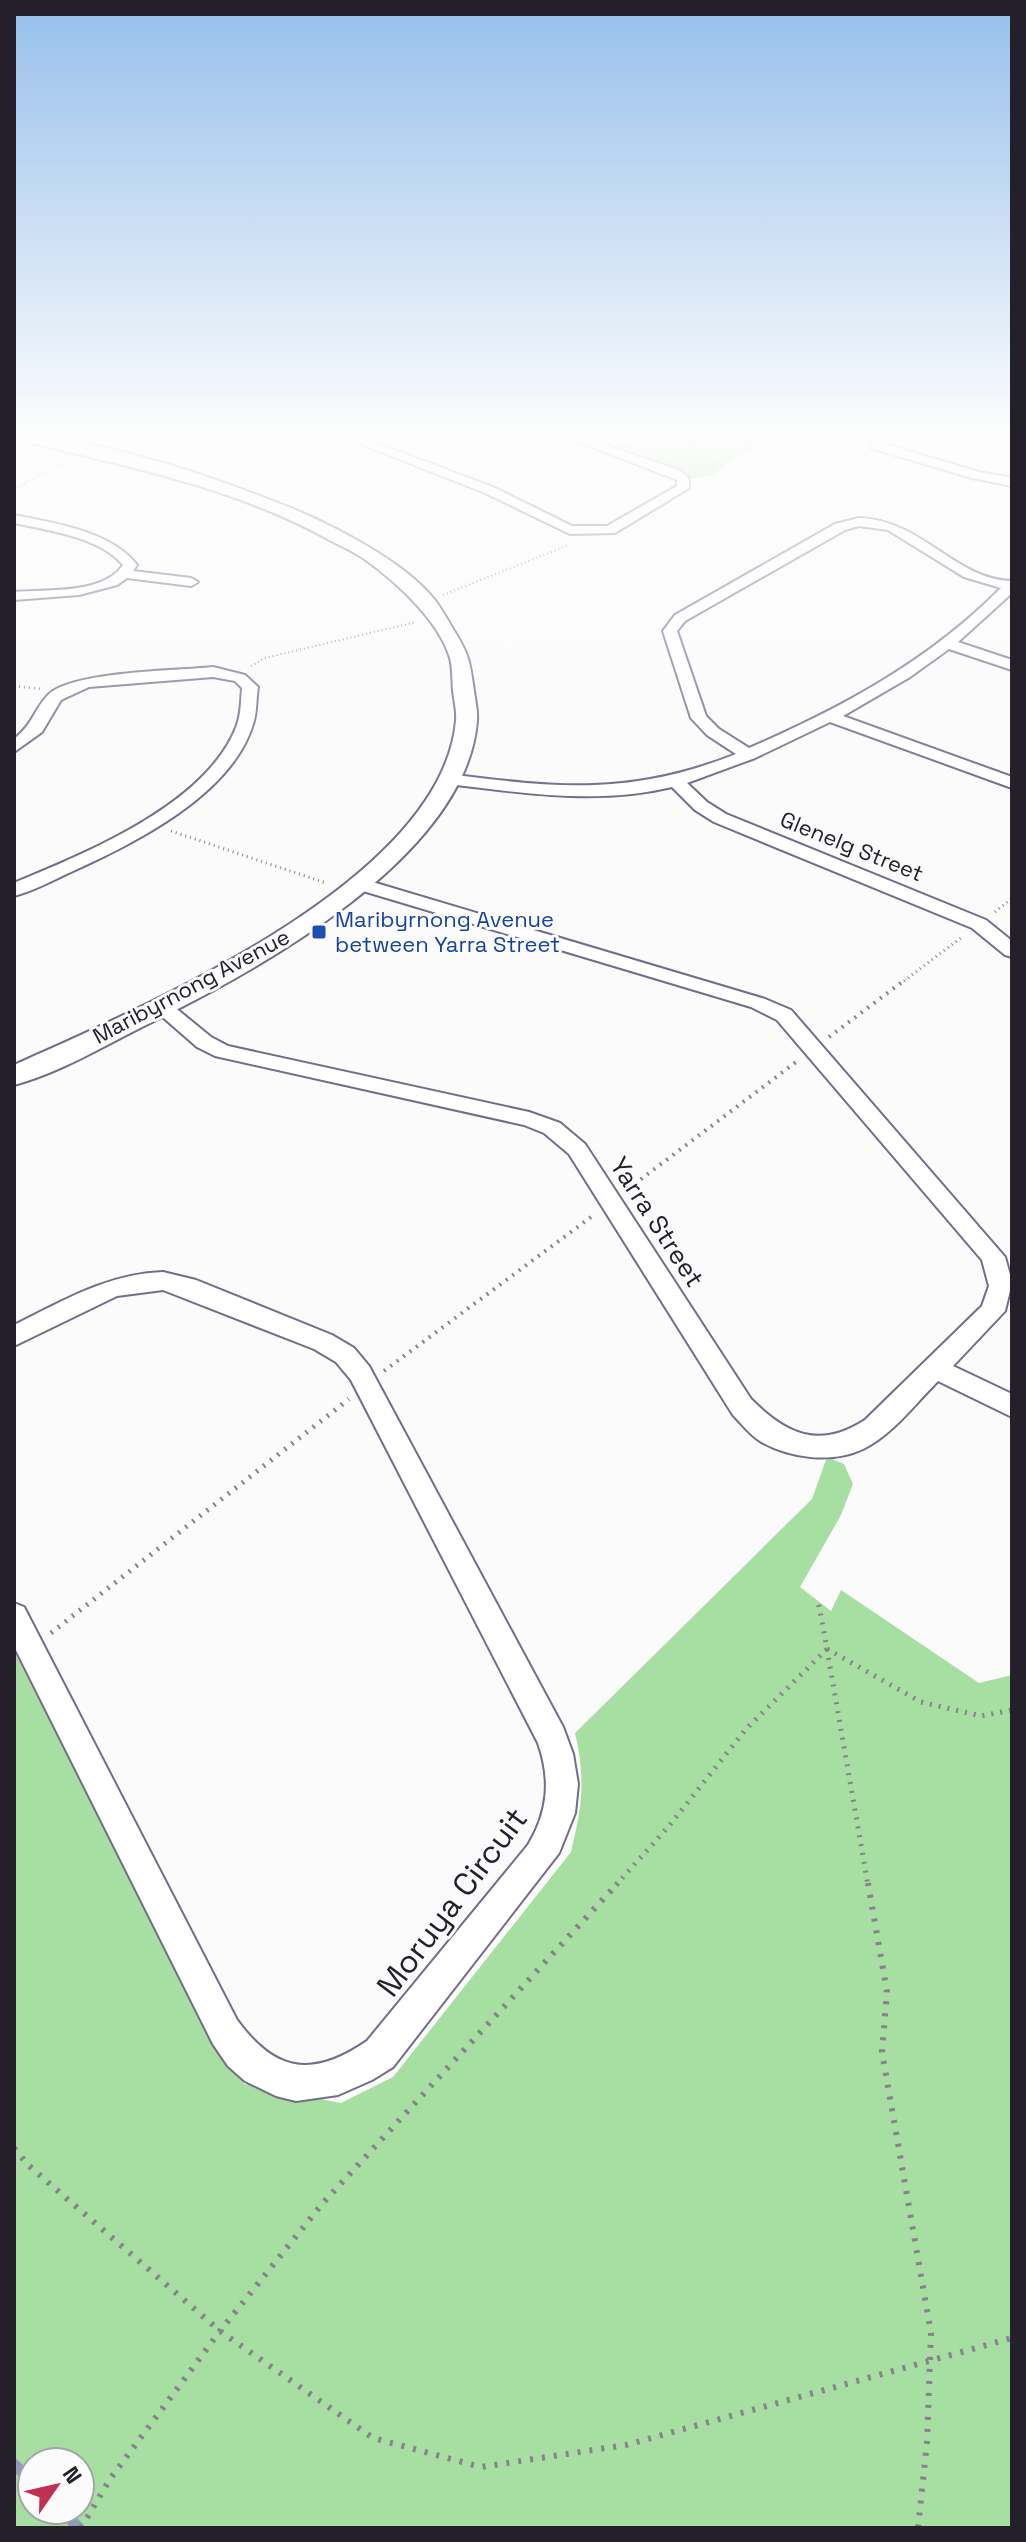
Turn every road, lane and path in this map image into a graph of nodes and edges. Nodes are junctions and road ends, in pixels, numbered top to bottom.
1 (122, 556) edge
2 (370, 556) edge
3 (542, 556) edge
4 (790, 556) edge
5 (941, 556) edge
6 (125, 574) junction
7 (191, 582) dead end
8 (1011, 585) edge
9 (435, 594) dead end
10 (14, 596) edge
11 (441, 596) junction
12 (446, 602) dead end
13 (948, 644) junction
14 (1012, 665) edge
15 (830, 717) junction
16 (14, 747) edge
17 (749, 755) junction
18 (448, 779) junction
19 (676, 781) junction
20 (1012, 783) edge
21 (150, 824) junction
22 (14, 890) edge
23 (352, 890) junction
24 (1012, 898) edge
25 (979, 924) junction
26 (1012, 951) edge
27 (160, 1006) junction
28 (815, 1048) junction
29 (14, 1076) edge
30 (611, 1202) junction
31 (1006, 1277) edge
32 (14, 1336) edge
33 (936, 1369) junction
34 (366, 1385) junction
35 (1012, 1406) edge
36 (818, 1600) dead end
37 (14, 1616) edge
38 (31, 1649) junction
39 (827, 1649) junction
40 (1012, 1710) edge
41 (14, 2148) edge
42 (220, 2331) junction
43 (1012, 2338) edge
44 (930, 2361) junction
45 (81, 2528) edge
46 (918, 2528) edge

1 - 6 street
2 - 18 street, Maribyrnong Avenue
3 - 11 path
4 - 17 street
5 - 8 street
6 - 7 street
6 - 10 street
8 - 13 street
9 - 11 path
11 - 12 path
13 - 14 street
13 - 15 street
15 - 17 street
15 - 20 street
16 - 21 street
17 - 19 street
18 - 19 street
18 - 23 street, Maribyrnong Avenue
19 - 25 street, Glenelg Street
21 - 22 street
21 - 23 path
23 - 27 street, Maribyrnong Avenue
23 - 28 street, Yarra Street
24 - 25 path
25 - 26 street, Glenelg Street
25 - 28 path
27 - 29 street, Maribyrnong Avenue
27 - 30 street, Yarra Street
28 - 30 path
28 - 31 street, Yarra Street
30 - 33 street, Yarra Street
30 - 34 path
31 - 33 street, Yarra Street
32 - 34 street, Moruya Circuit
33 - 35 street
34 - 38 path
34 - 38 street, Moruya Circuit
36 - 39 path
37 - 38 street, Moruya Circuit
39 - 40 path
39 - 42 path
39 - 44 path
41 - 42 path
42 - 44 path
42 - 45 path
43 - 44 path
44 - 46 path

